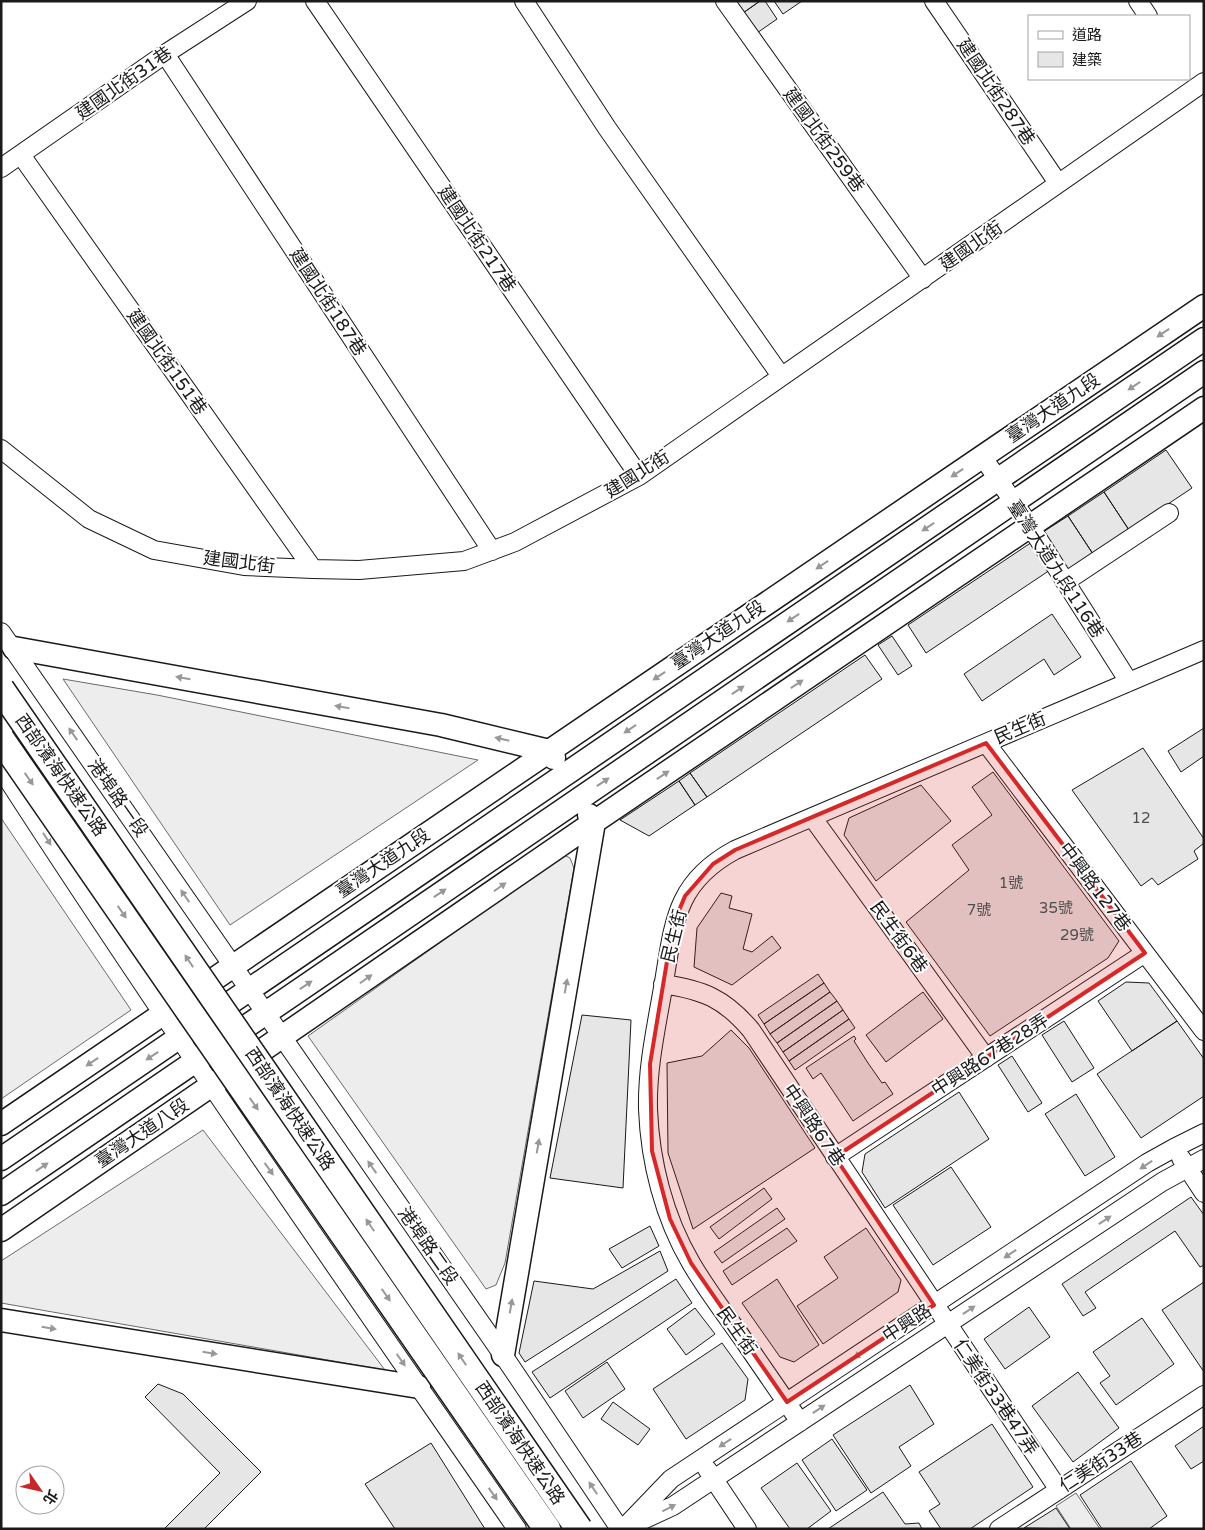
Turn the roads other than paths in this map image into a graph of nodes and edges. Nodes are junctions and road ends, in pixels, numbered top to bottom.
1 (247, 1) edge
2 (315, 1) edge
3 (524, 1) edge
4 (725, 1) edge
5 (934, 1) edge
6 (1138, 1) edge
7 (1147, 15) edge
8 (165, 54) junction
9 (1197, 81) edge
10 (21, 155) junction
11 (1, 168) edge
12 (1058, 183) junction
13 (923, 279) junction
14 (1204, 306) edge
15 (1204, 339) edge
16 (1204, 372) edge
17 (781, 376) junction
18 (1204, 408) edge
19 (1, 449) edge
20 (982, 456) junction
21 (639, 476) junction
22 (998, 479) junction
23 (1013, 502) junction
24 (1169, 513) dead end
25 (1030, 526) junction
26 (492, 551) junction
27 (313, 569) junction
28 (1065, 582) junction
29 (7, 640) edge
30 (1204, 650) edge
31 (1129, 682) junction
32 (1, 690) edge
33 (1, 739) edge
34 (986, 743) junction
35 (549, 751) junction
36 (1, 769) edge
37 (564, 774) junction
38 (579, 798) junction
39 (812, 817) junction
40 (594, 822) junction
41 (1145, 953) junction
42 (233, 965) junction
43 (663, 984) junction
44 (250, 989) junction
45 (266, 1013) junction
46 (162, 1014) junction
47 (1204, 1031) edge
48 (283, 1037) junction
49 (178, 1038) junction
50 (986, 1058) junction
51 (195, 1062) junction
52 (212, 1086) junction
53 (1, 1124) edge
54 (1204, 1133) edge
55 (1174, 1148) junction
56 (835, 1157) junction
57 (1, 1159) edge
58 (1204, 1159) edge
59 (1187, 1168) junction
60 (1204, 1193) edge
61 (1, 1194) edge
62 (1, 1230) edge
63 (934, 1305) junction
64 (1, 1320) edge
65 (947, 1325) junction
66 (502, 1354) junction
67 (419, 1387) junction
68 (1204, 1395) edge
69 (787, 1402) junction
70 (800, 1422) junction
71 (700, 1460) junction
72 (714, 1479) junction
73 (1058, 1490) junction
74 (517, 1529) edge
75 (547, 1529) edge
76 (579, 1529) edge
77 (622, 1529) edge
78 (747, 1529) edge
79 (999, 1529) edge

1 - 8 street, 建國北街31巷
2 - 21 street, 建國北街217巷
3 - 17 street
4 - 13 street, 建國北街259巷
5 - 12 street, 建國北街287巷
6 - 7 street
8 - 10 street, 建國北街31巷
8 - 26 street, 建國北街187巷
9 - 12 street, 建國北街
10 - 11 street, 建國北街31巷
10 - 27 street, 建國北街151巷
12 - 13 street, 建國北街
13 - 17 street, 建國北街
14 -> 20 main road, 臺灣大道九段
15 -> 22 main road, 臺灣大道九段
16 - 23 main road
17 - 21 street, 建國北街
18 - 25 main road
19 - 27 street, 建國北街
20 - 22 street, 臺灣大道九段116巷
20 -> 35 main road, 臺灣大道九段
21 - 26 street, 建國北街
22 - 23 street, 臺灣大道九段116巷
22 -> 37 main road, 臺灣大道九段
23 - 25 street, 臺灣大道九段116巷
38 -> 23 main road
24 - 28 street
25 - 28 street, 臺灣大道九段116巷
40 -> 25 main road
26 - 27 street, 建國北街
28 - 31 street, 臺灣大道九段116巷
35 -> 29 main road
42 -> 29 street, 港埠路一段
30 - 31 street, 民生街
31 - 34 street, 民生街
76 -> 32 highway, 西部濱海快速公路, bridge
33 -> 75 highway, 西部濱海快速公路, bridge
34 - 39 street, 民生街
34 - 41 street, 中興路127巷
35 - 37 main road
35 - 42 main road, 臺灣大道九段
36 -> 46 street
37 - 38 main road
37 - 44 main road, 臺灣大道九段
38 - 40 main road
45 -> 38 main road
39 - 43 street, 民生街
39 - 50 street, 民生街6巷
48 -> 40 main road
66 -> 40 main road
41 - 47 street, 中興路127巷
41 - 50 street, 中興路67巷28弄
42 - 44 street, 港埠路二段
42 - 46 main road
43 - 56 street, 中興路67巷
43 - 69 street, 民生街
44 - 45 street, 港埠路二段
44 - 49 main road
45 - 48 street, 港埠路二段
45 - 51 main road, 臺灣大道八段
46 - 49 street
46 -> 53 main road
48 - 52 main road, 臺灣大道八段
66 -> 48 street, 港埠路二段
49 - 51 street
49 -> 57 main road
50 - 56 street, 中興路67巷28弄
51 - 52 street
61 -> 51 main road, 臺灣大道八段
52 - 62 main road, 臺灣大道八段
52 -> 67 street
54 - 55 street, 中興路
55 - 59 street
55 -> 63 street, 中興路
56 - 63 street, 中興路67巷
58 - 59 street, 中興路
59 - 60 street
65 -> 59 street, 中興路
63 - 65 street, 仁美街33巷47弄
63 -> 69 street, 中興路
64 -> 67 main road
70 -> 65 street, 中興路
65 - 73 street, 仁美街33巷47弄
77 -> 66 street, 港埠路二段
67 -> 74 street
68 - 73 street, 仁美街33巷
69 - 70 street, 民生街
69 -> 71 street, 中興路
70 - 72 street, 中興路
71 - 72 street
71 - 77 street, 中興路
77 -> 72 street, 中興路
72 - 78 street
73 - 79 street, 仁美街33巷

